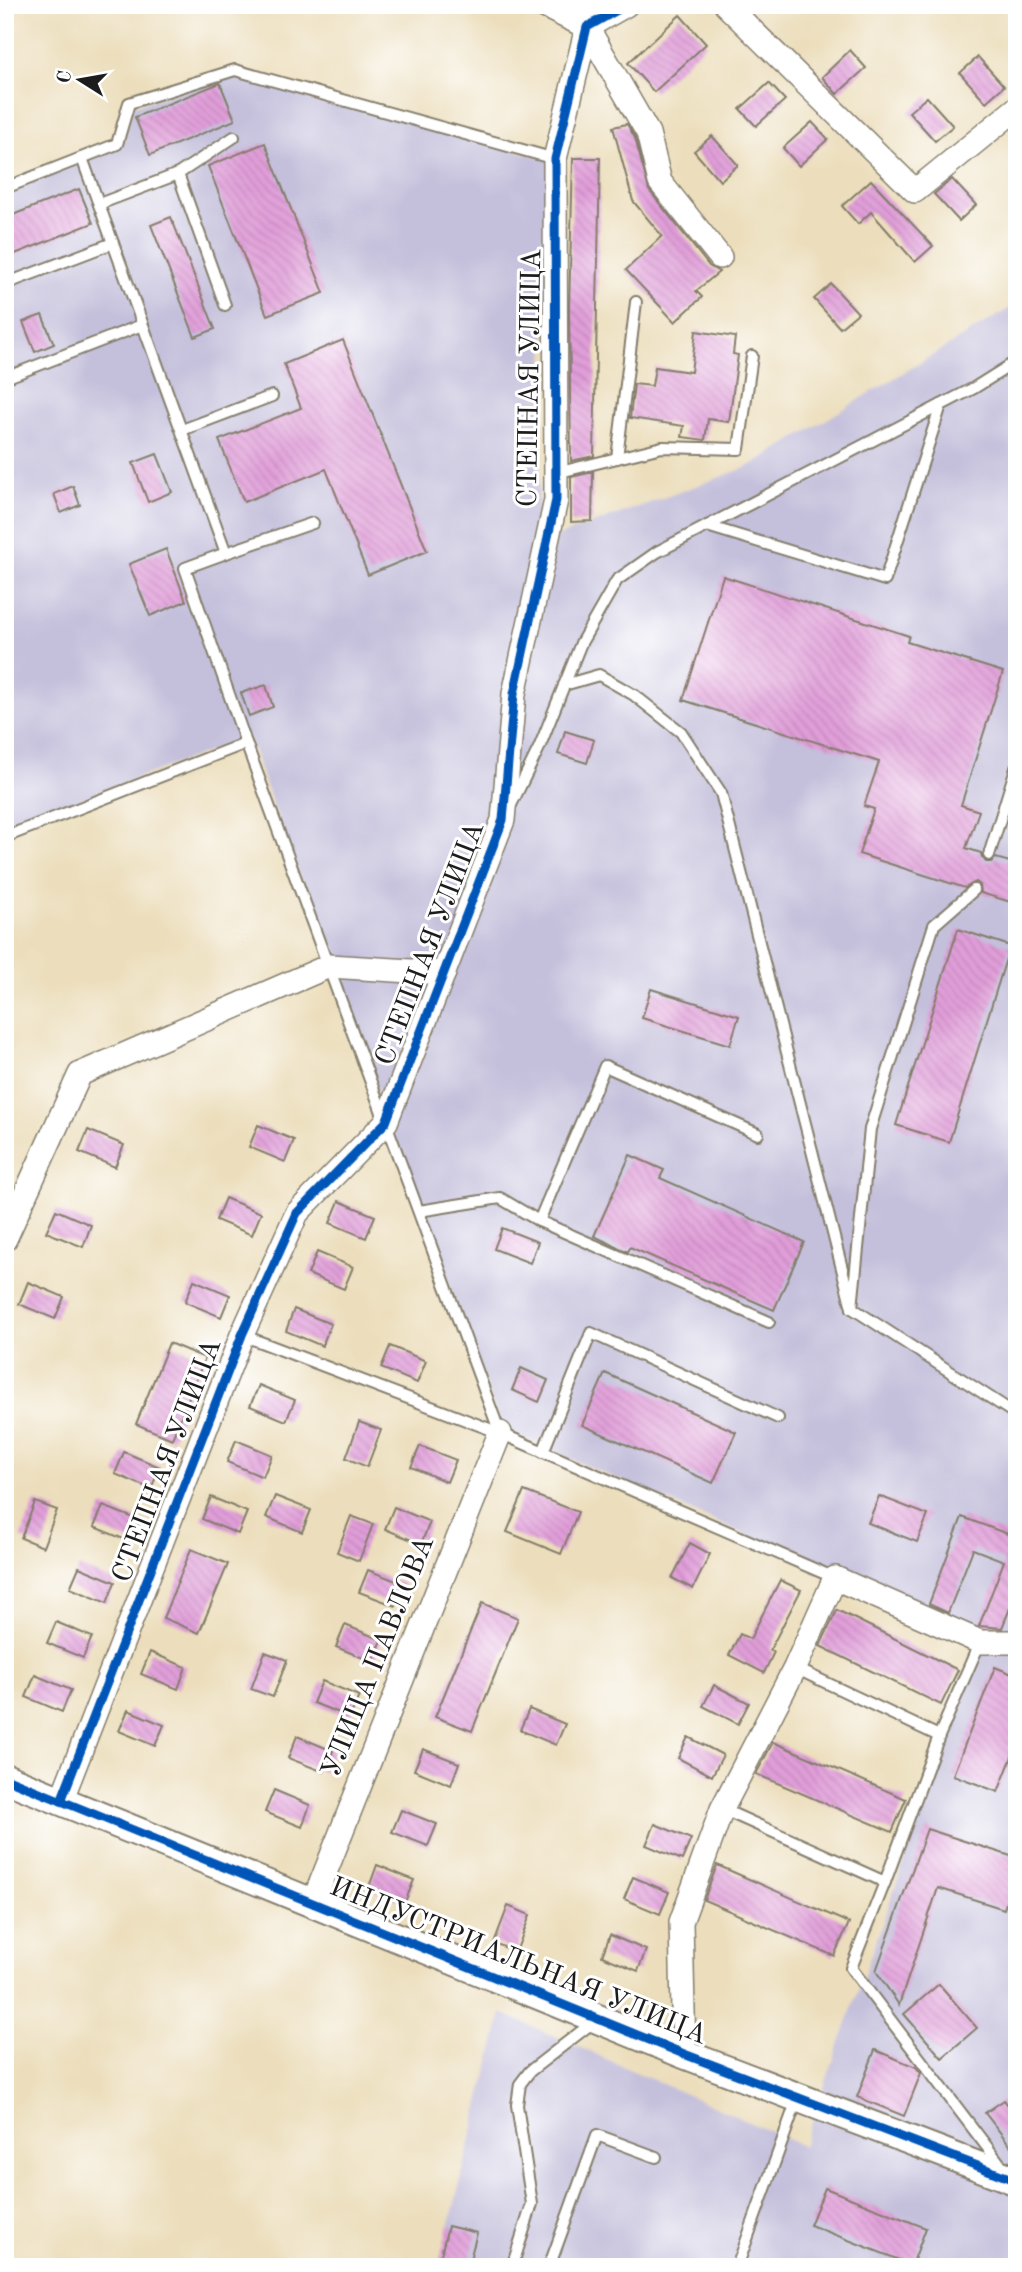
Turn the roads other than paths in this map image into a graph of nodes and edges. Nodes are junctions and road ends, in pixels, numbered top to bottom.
1 (542, 5) edge
2 (626, 5) edge
3 (726, 5) edge
4 (587, 27) junction
5 (1017, 108) edge
6 (234, 137) dead end
7 (82, 158) junction
8 (555, 159) junction
9 (178, 174) junction
10 (5, 188) edge
11 (99, 204) junction
12 (113, 243) junction
13 (720, 257) dead end
14 (5, 284) edge
15 (636, 302) dead end
16 (225, 305) dead end
17 (142, 325) junction
18 (752, 356) dead end
19 (1017, 361) edge
20 (5, 378) edge
21 (272, 396) dead end
22 (941, 405) junction
23 (182, 430) junction
24 (617, 458) junction
25 (556, 473) junction
26 (313, 523) dead end
27 (707, 526) junction
28 (226, 553) junction
29 (564, 685) junction
30 (246, 743) junction
31 (1017, 765) edge
32 (503, 820) junction
33 (5, 837) edge
34 (989, 855) dead end
35 (974, 890) dead end
36 (329, 966) junction
37 (444, 973) junction
38 (386, 1122) junction
39 (758, 1134) dead end
40 (418, 1212) junction
41 (540, 1221) junction
42 (5, 1240) edge
43 (852, 1308) junction
44 (769, 1322) dead end
45 (242, 1335) junction
46 (1017, 1415) edge
47 (778, 1418) dead end
48 (500, 1433) junction
49 (543, 1452) junction
50 (835, 1578) junction
51 (980, 1642) junction
52 (1017, 1642) edge
53 (794, 1668) junction
54 (939, 1736) junction
55 (6, 1782) edge
56 (61, 1801) junction
57 (722, 1809) junction
58 (885, 1882) junction
59 (313, 1903) junction
60 (598, 2019) junction
61 (684, 2054) junction
62 (798, 2098) junction
63 (656, 2157) dead end
64 (1014, 2180) edge
65 (512, 2267) edge
66 (549, 2267) edge
67 (737, 2267) edge

1 - 4 street
2 - 4 street
3 - 5 street
4 - 8 street, СТЕПНАЯ УЛИЦА
4 - 13 street
6 - 9 lane
7 - 8 lane
7 - 10 lane
7 - 11 lane
8 - 25 street, СТЕПНАЯ УЛИЦА
9 - 11 lane
9 - 16 lane
11 - 12 lane
12 - 14 lane
12 - 17 lane
15 - 24 lane
17 - 20 lane
17 - 23 lane
18 - 24 lane
19 - 22 lane
21 - 23 lane
22 - 27 lane
22 - 27 lane
23 - 28 lane
24 - 25 lane
25 - 32 street, СТЕПНАЯ УЛИЦА
26 - 28 lane
27 - 29 lane
28 - 30 lane
29 - 32 lane
29 - 43 lane
30 - 33 lane
30 - 36 lane
31 - 34 lane
32 - 37 street, СТЕПНАЯ УЛИЦА
35 - 43 lane
36 - 37 street, СТЕПНАЯ УЛИЦА
36 - 38 lane
36 - 42 street, СТЕПНАЯ УЛИЦА
37 - 38 street, СТЕПНАЯ УЛИЦА
38 - 40 lane
38 - 45 street, СТЕПНАЯ УЛИЦА
39 - 41 lane
40 - 41 lane
40 - 48 lane
41 - 44 lane
43 - 46 lane
45 - 48 lane
45 - 56 street, СТЕПНАЯ УЛИЦА
47 - 49 lane
48 - 49 lane
48 - 59 street, УЛИЦА ПАВЛОВА
49 - 50 lane
50 - 51 street
50 - 53 street
51 - 52 street
51 - 54 lane
53 - 54 lane
53 - 57 street
54 - 58 lane
55 - 56 street, ИНДУСТРИАЛЬНАЯ УЛИЦА
56 - 59 street, ИНДУСТРИАЛЬНАЯ УЛИЦА
57 - 58 lane
57 - 61 street
58 - 64 lane
59 - 60 street, ИНДУСТРИАЛЬНАЯ УЛИЦА
60 - 61 street, ИНДУСТРИАЛЬНАЯ УЛИЦА
60 - 65 lane
61 - 62 street, ИНДУСТРИАЛЬНАЯ УЛИЦА
62 - 64 street, ИНДУСТРИАЛЬНАЯ УЛИЦА
62 - 67 lane
63 - 66 lane

